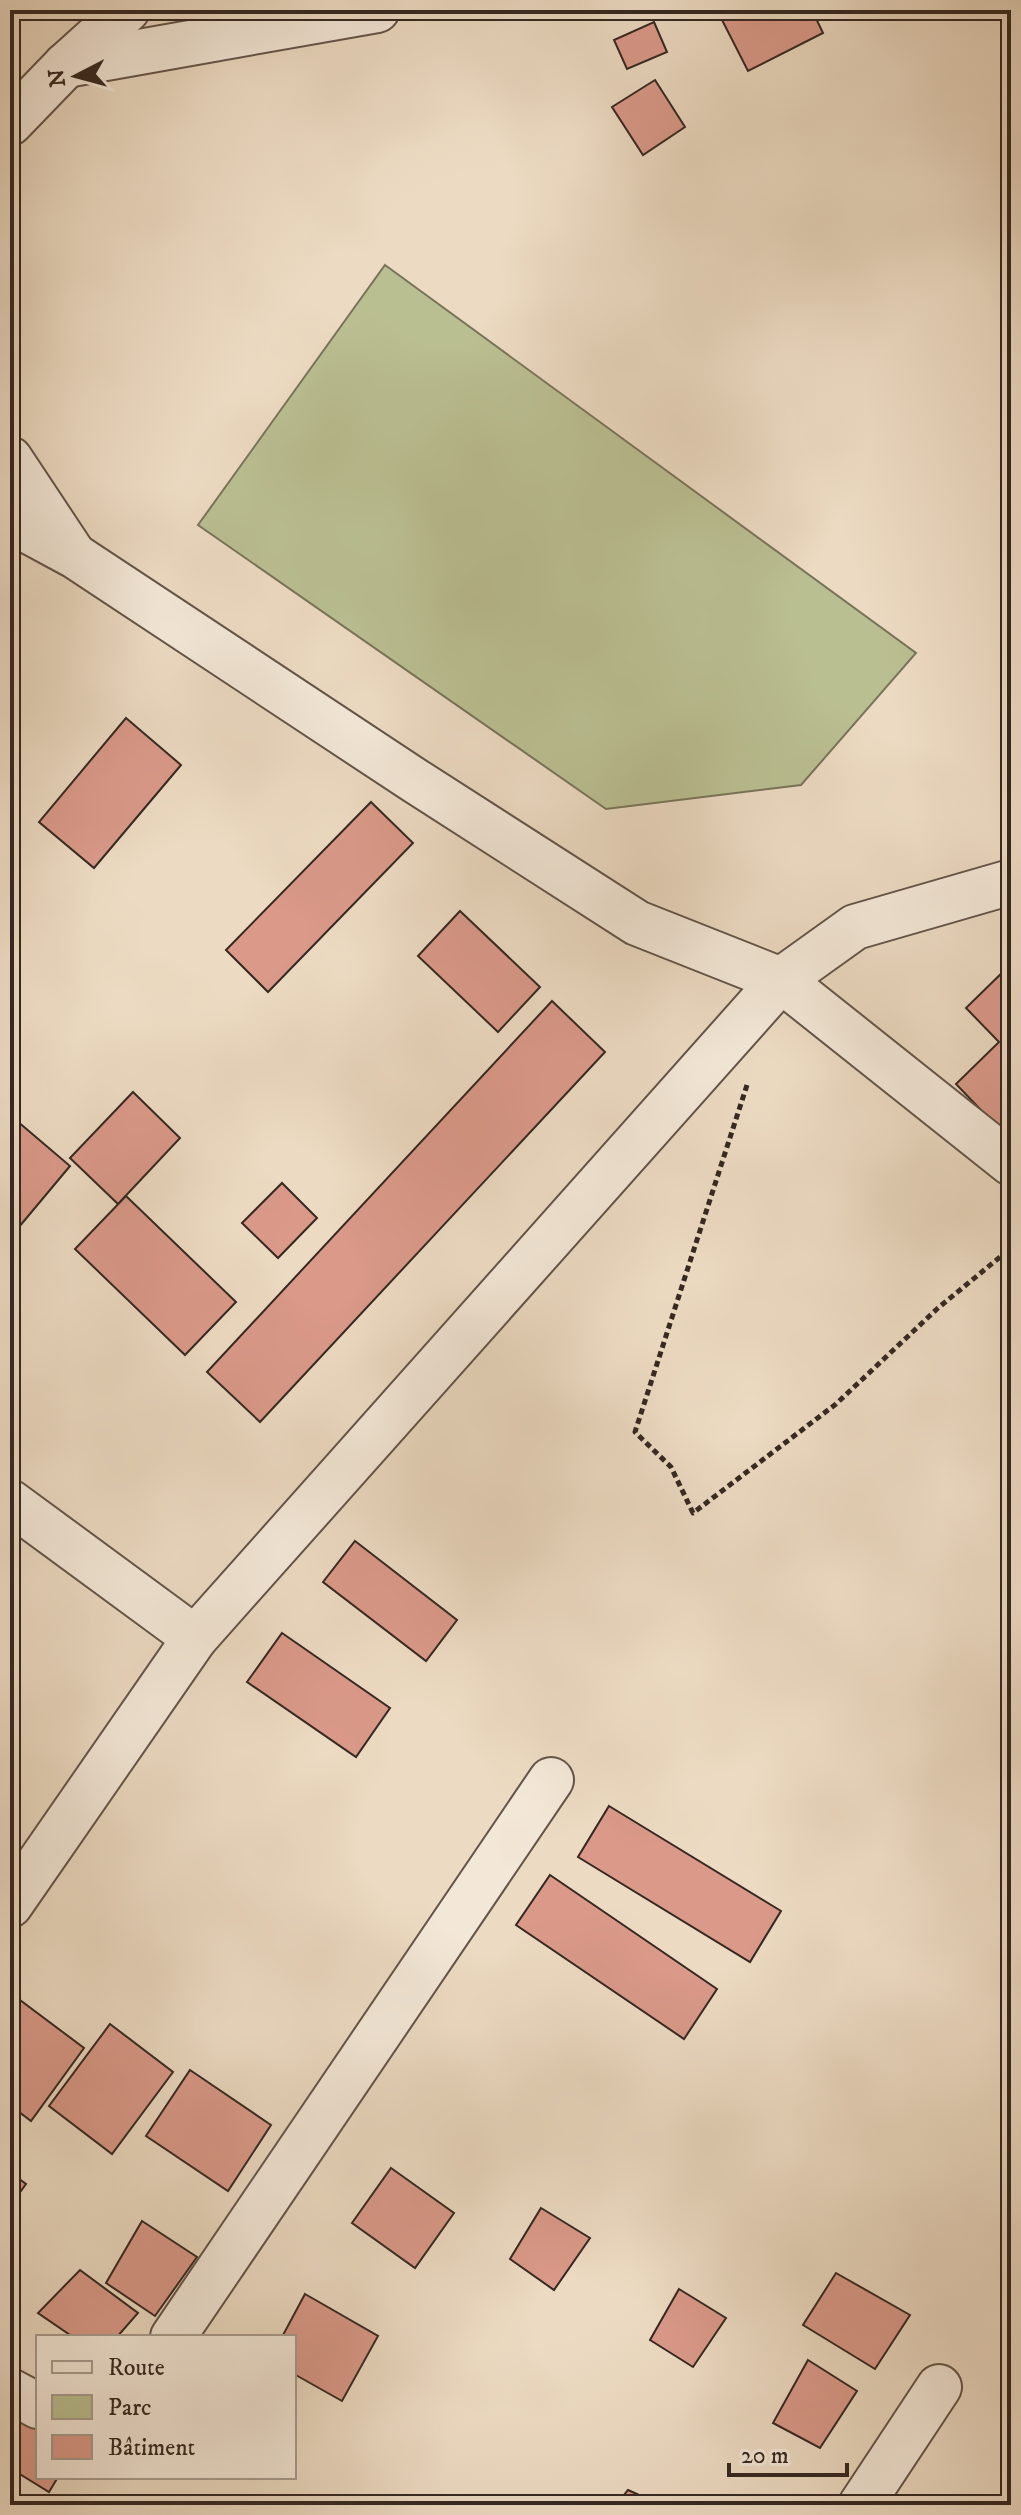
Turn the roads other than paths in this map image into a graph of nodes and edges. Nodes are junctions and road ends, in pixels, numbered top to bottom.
1 (127, 10) edge
2 (377, 10) edge
3 (66, 65) junction
4 (10, 123) edge
5 (10, 459) edge
6 (10, 521) edge
7 (75, 556) junction
8 (1011, 882) edge
9 (781, 980) junction
10 (1011, 1163) edge
11 (10, 1502) edge
12 (195, 1638) junction
13 (551, 1780) dead end
14 (10, 1905) edge
15 (174, 2335) edge
16 (939, 2387) dead end
17 (10, 2391) edge
18 (36, 2405) edge
19 (861, 2505) edge

1 - 3 street
2 - 3 street
3 - 4 street
5 - 7 street
6 - 7 street
7 - 9 street
8 - 9 street
9 - 10 street
9 - 12 street
11 - 12 street
12 - 14 street
13 - 15 street
16 - 19 street
17 - 18 street

